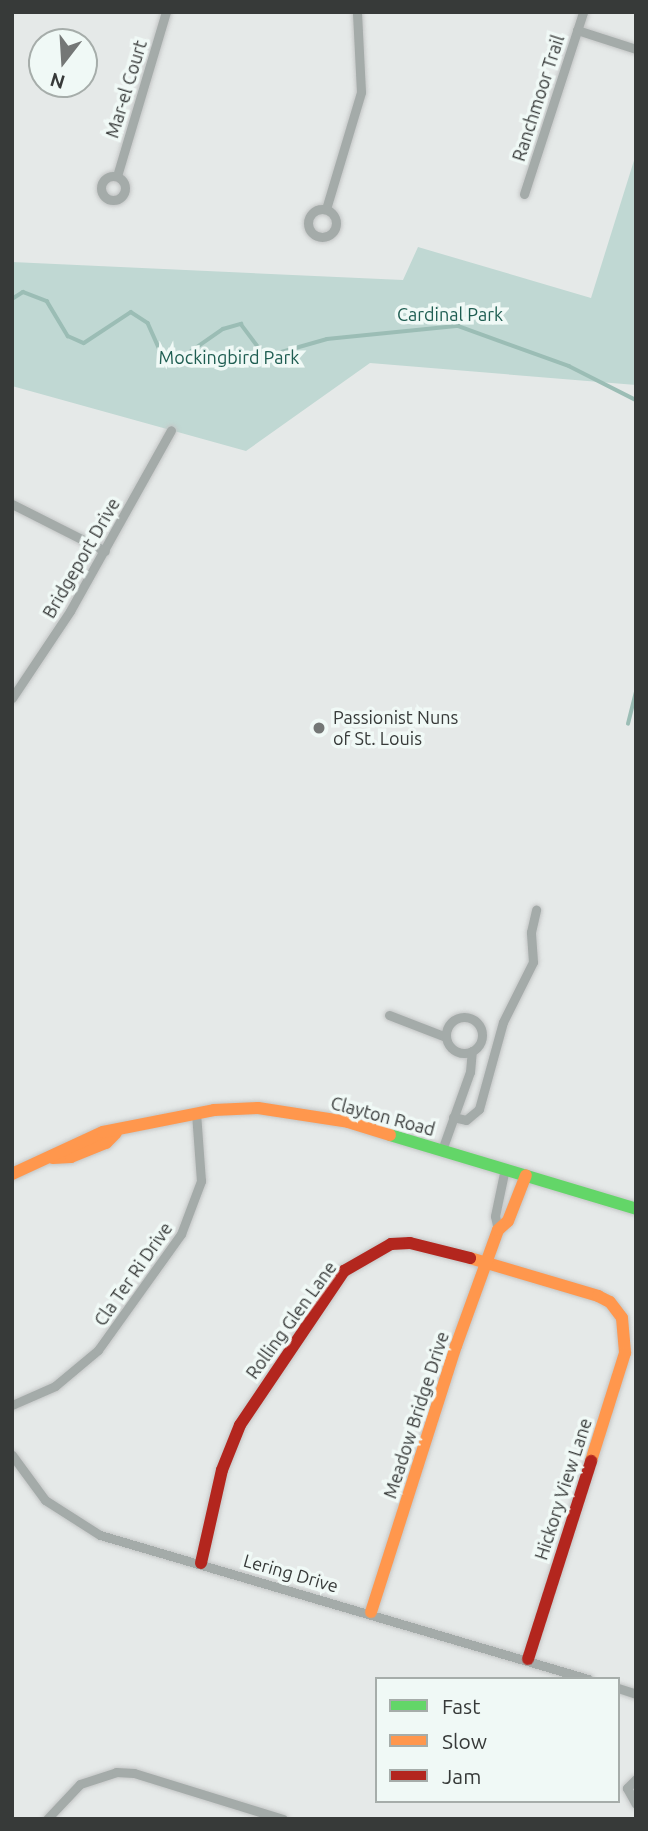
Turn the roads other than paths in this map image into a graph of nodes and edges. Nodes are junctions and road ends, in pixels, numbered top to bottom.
1 (166, 12) edge
2 (357, 12) edge
3 (583, 12) edge
4 (577, 30) junction
5 (636, 49) edge
6 (117, 176) dead end
7 (524, 194) dead end
8 (326, 209) dead end
9 (171, 430) dead end
10 (12, 504) edge
11 (105, 551) junction
12 (12, 698) edge
13 (536, 910) dead end
14 (389, 1015) dead end
15 (446, 1037) junction
16 (472, 1051) junction
17 (196, 1113) junction
18 (453, 1117) junction
19 (442, 1150) junction
20 (505, 1168) junction
21 (12, 1174) edge
22 (526, 1175) junction
23 (636, 1209) edge
24 (498, 1230) junction
25 (488, 1264) junction
26 (624, 1329) joint
27 (12, 1405) edge
28 (12, 1455) edge
29 (201, 1563) junction
30 (371, 1612) junction
31 (528, 1659) junction
32 (582, 1677) edge
33 (636, 1779) edge
34 (636, 1804) edge
35 (47, 1819) edge
36 (283, 1819) edge

1 - 6 street, Mar-el Court
2 - 8 street
3 - 4 street, Ranchmoor Trail
4 - 5 street
4 - 7 street, Ranchmoor Trail
9 - 11 street, Bridgeport Drive
10 - 11 street
11 - 12 street, Bridgeport Drive
13 - 18 street
14 - 15 street
15 - 16 street
15 - 16 street
16 - 18 street
17 - 19 street, Clayton Road
17 - 21 street, Clayton Road
17 - 27 street, Cla Ter Ri Drive
18 - 19 street
19 - 20 street, Clayton Road
20 - 22 street, Clayton Road
20 - 24 street, Meadow Bridge Drive
22 - 23 street, Clayton Road
22 - 24 street, Meadow Bridge Drive
24 - 25 street, Meadow Bridge Drive
25 - 26 street, Rolling Glen Lane
25 - 29 street, Rolling Glen Lane
25 - 30 street, Meadow Bridge Drive
26 - 31 street, Hickory View Lane
28 - 29 street, Lering Drive
29 - 30 street, Lering Drive
30 - 31 street, Lering Drive
31 - 32 street, Lering Drive
33 - 34 street
35 - 36 street

